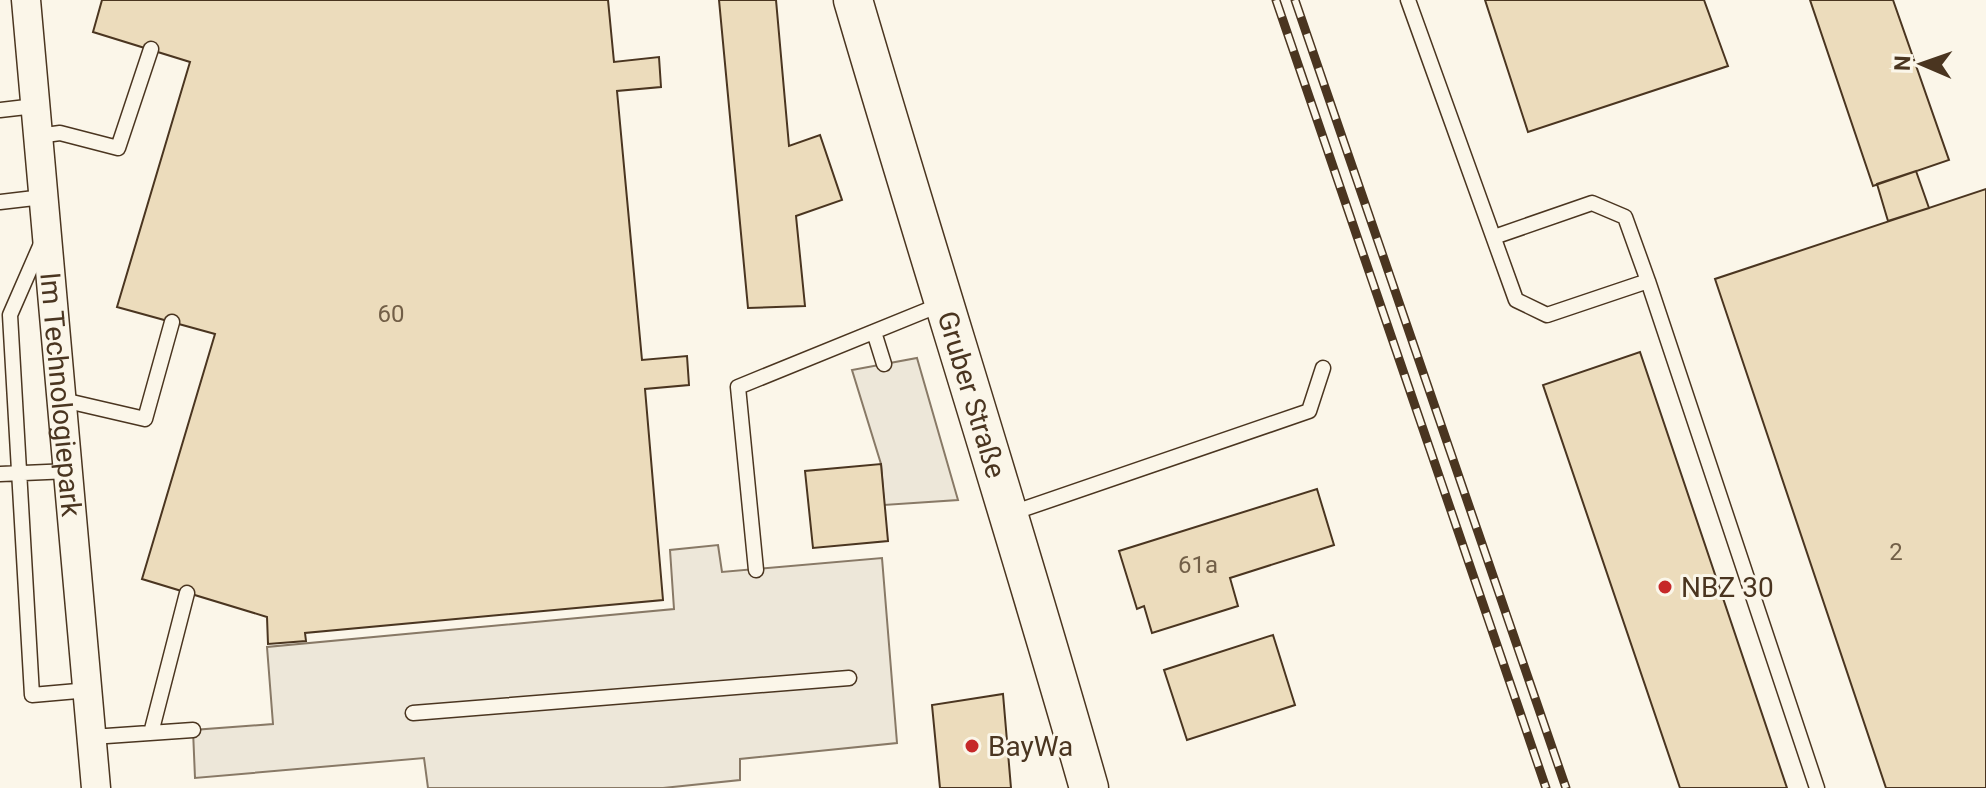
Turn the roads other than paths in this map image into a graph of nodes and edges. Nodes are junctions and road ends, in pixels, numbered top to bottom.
1 (26, 0) edge
2 (853, 0) edge
3 (1408, 0) edge
4 (151, 49) dead end
5 (35, 106) junction
6 (0, 110) edge
7 (38, 136) junction
8 (43, 197) junction
9 (0, 202) edge
10 (47, 229) junction
11 (1494, 237) junction
12 (1648, 281) junction
13 (943, 304) junction
14 (172, 322) dead end
15 (874, 332) junction
16 (884, 364) dead end
17 (1323, 368) dead end
18 (63, 400) junction
19 (70, 471) junction
20 (0, 474) edge
21 (19, 475) junction
22 (1011, 514) junction
23 (756, 570) dead end
24 (187, 593) dead end
25 (849, 678) dead end
26 (89, 690) junction
27 (413, 713) dead end
28 (193, 730) dead end
29 (151, 733) junction
30 (92, 737) junction
31 (96, 788) edge
32 (1089, 788) edge
33 (1817, 788) edge

1 - 5 street, Im Technologiepark
2 - 13 street, Gruber Straße
3 - 11 lane
4 - 7 lane
5 - 6 lane
5 - 7 street, Im Technologiepark
7 - 8 street, Im Technologiepark
8 - 9 lane
8 - 10 street, Im Technologiepark
10 - 18 street, Im Technologiepark
10 - 21 lane
11 - 12 lane
11 - 12 lane
12 - 33 lane
13 - 15 lane
13 - 22 street, Gruber Straße
14 - 18 lane
15 - 16 lane
15 - 23 lane
17 - 22 lane
18 - 19 street, Im Technologiepark
19 - 21 lane
19 - 26 street, Im Technologiepark
20 - 21 lane
21 - 26 lane
22 - 32 street, Gruber Straße
24 - 29 lane
25 - 27 lane
26 - 30 street, Im Technologiepark
28 - 29 lane
29 - 30 lane
30 - 31 street, Im Technologiepark

